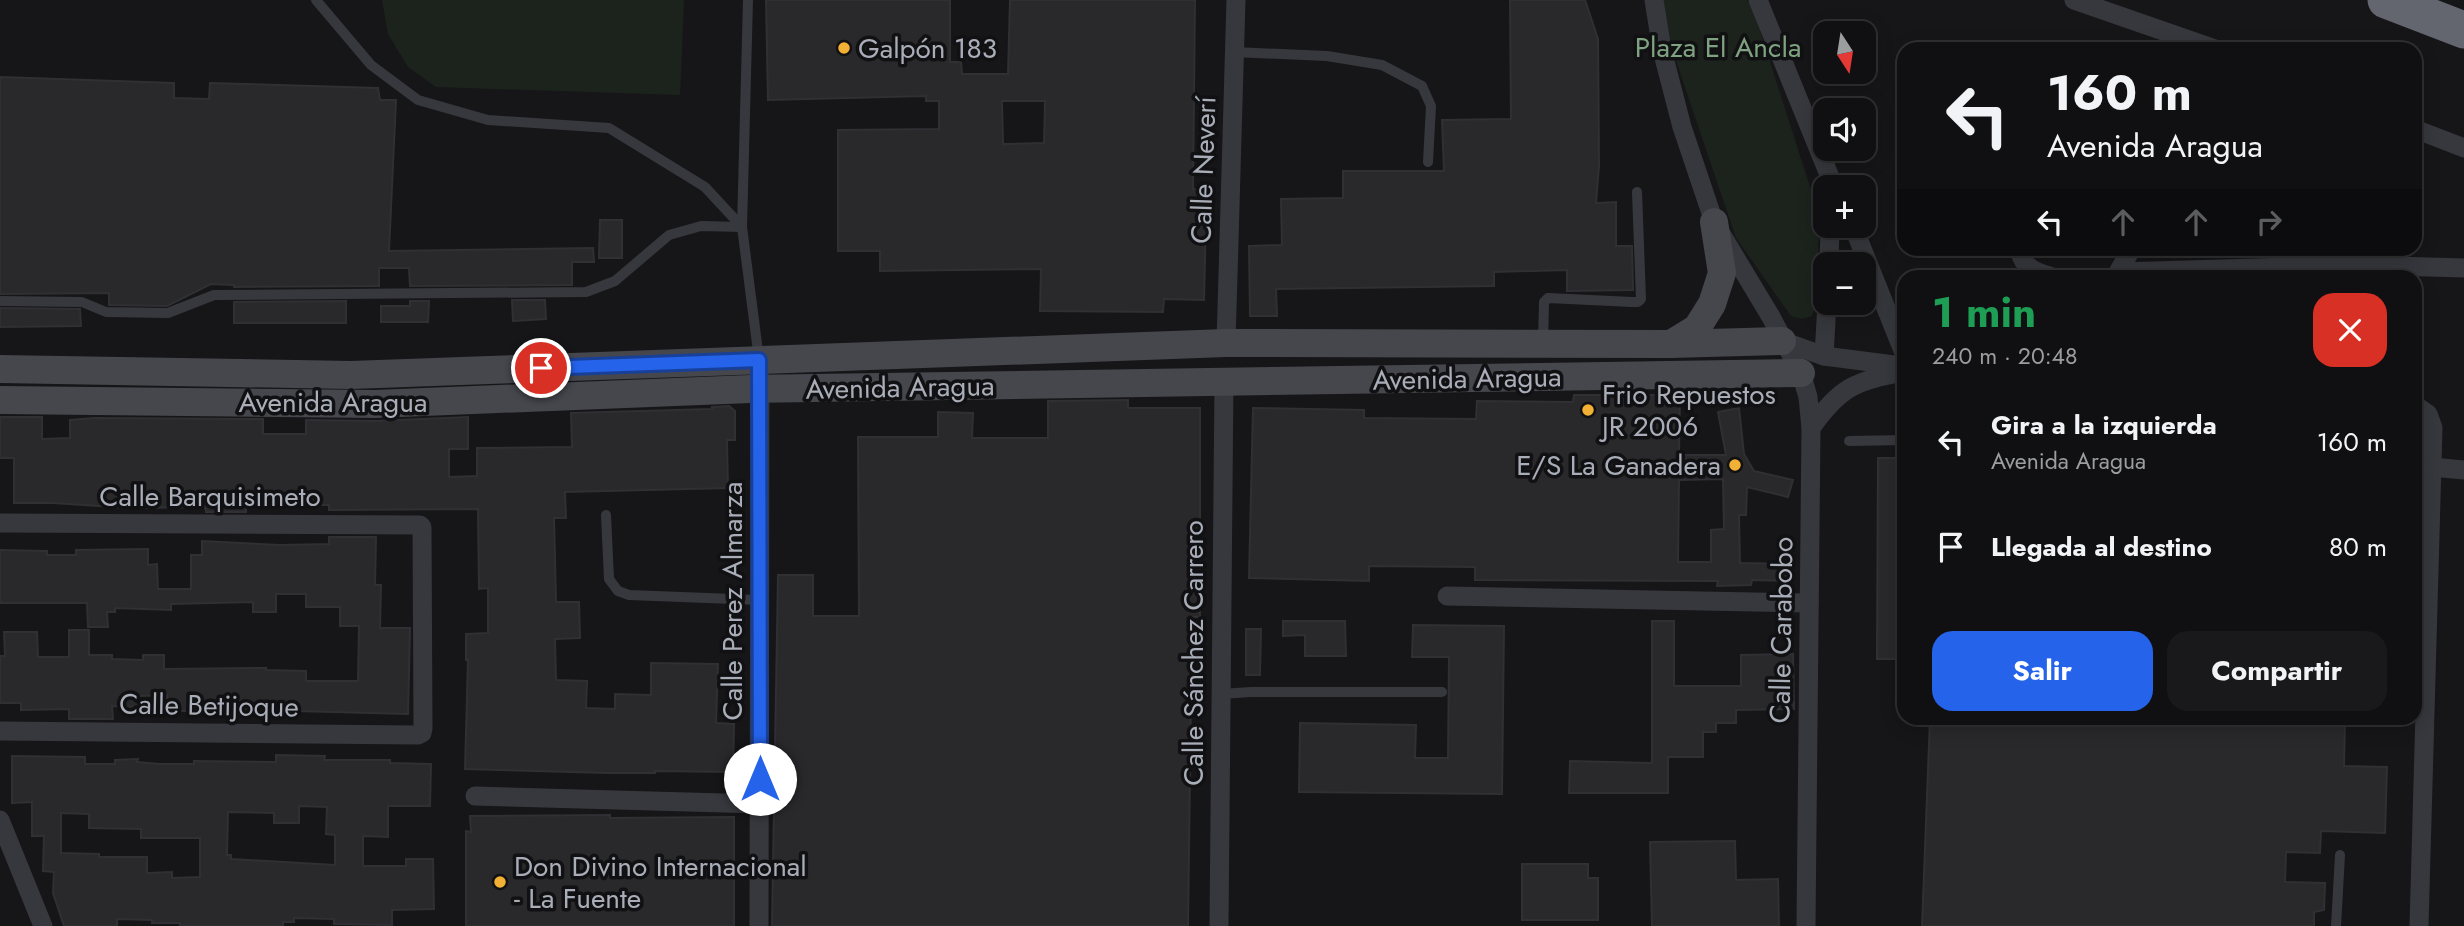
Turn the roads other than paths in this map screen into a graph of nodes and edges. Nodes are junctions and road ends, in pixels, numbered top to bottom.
1 (316, 0) edge
2 (748, 0) edge
3 (1236, 0) edge
4 (1654, 0) edge
5 (1758, 0) edge
6 (2074, 0) edge
7 (2386, 0) edge
8 (2464, 30) edge
9 (2195, 42) edge
10 (1234, 52) junction
11 (2422, 131) edge
12 (2464, 148) edge
13 (1428, 162) dead end
14 (1829, 175) edge
15 (1637, 192) dead end
16 (1714, 222) junction
17 (742, 227) junction
18 (1858, 238) edge
19 (2464, 268) edge
20 (2224, 270) edge
21 (0, 302) edge
22 (1826, 315) edge
23 (1897, 336) edge
24 (1782, 341) junction
25 (1226, 343) junction
26 (1544, 344) junction
27 (1671, 344) junction
28 (1824, 356) junction
29 (759, 360) junction
30 (1897, 366) edge
31 (0, 369) edge
32 (1897, 372) edge
33 (1801, 373) junction
34 (1224, 381) junction
35 (760, 389) junction
36 (0, 400) edge
37 (2422, 410) edge
38 (1811, 428) junction
39 (1897, 440) edge
40 (1849, 442) dead end
41 (2432, 467) junction
42 (2464, 470) edge
43 (606, 515) dead end
44 (0, 523) edge
45 (1447, 596) dead end
46 (759, 600) junction
47 (1809, 603) junction
48 (1441, 692) dead end
49 (1221, 694) junction
50 (0, 731) edge
51 (418, 735) joint
52 (475, 796) dead end
53 (760, 804) junction
54 (0, 820) edge
55 (2340, 855) dead end
56 (43, 926) edge
57 (760, 926) edge
58 (1219, 926) edge
59 (1806, 926) edge
60 (2336, 926) edge
61 (2418, 926) edge

1 - 17 lane
2 - 17 lane
3 - 10 street, Calle Neverí
4 - 16 street, Calle Carabobo
5 - 14 street
6 - 9 street
7 - 8 highway
10 - 13 lane
10 - 25 street, Calle Neverí
11 - 12 street
15 - 26 lane
16 - 24 street, Calle Carabobo
16 - 27 street
17 - 21 lane
17 - 29 lane
18 - 23 street
19 - 20 street
22 - 28 street
24 - 27 street, Avenida Aragua
24 - 28 street
24 - 33 street, Calle Carabobo
25 - 26 street, Avenida Aragua
25 - 29 street, Avenida Aragua
26 - 27 street, Avenida Aragua
28 - 30 street
28 - 33 street
29 - 31 street, Avenida Aragua
29 - 35 street, Calle Perez Almarza
32 - 38 street
33 - 34 street, Avenida Aragua
33 - 38 street, Calle Carabobo
34 - 35 street, Avenida Aragua
34 - 49 street, Calle Sánchez Carrero
35 - 36 street, Avenida Aragua
35 - 46 street, Calle Perez Almarza
37 - 41 street
38 - 47 street, Calle Carabobo
39 - 40 lane
41 - 42 street
41 - 61 street
43 - 46 lane
44 - 51 street, Calle Barquisimeto
45 - 47 street
46 - 53 street, Calle Perez Almarza
47 - 59 street, Calle Carabobo
48 - 49 lane
49 - 58 street, Calle Sánchez Carrero
50 - 51 street, Calle Betijoque
52 - 53 street
53 - 57 street, Calle Perez Almarza
54 - 56 street
55 - 60 lane

